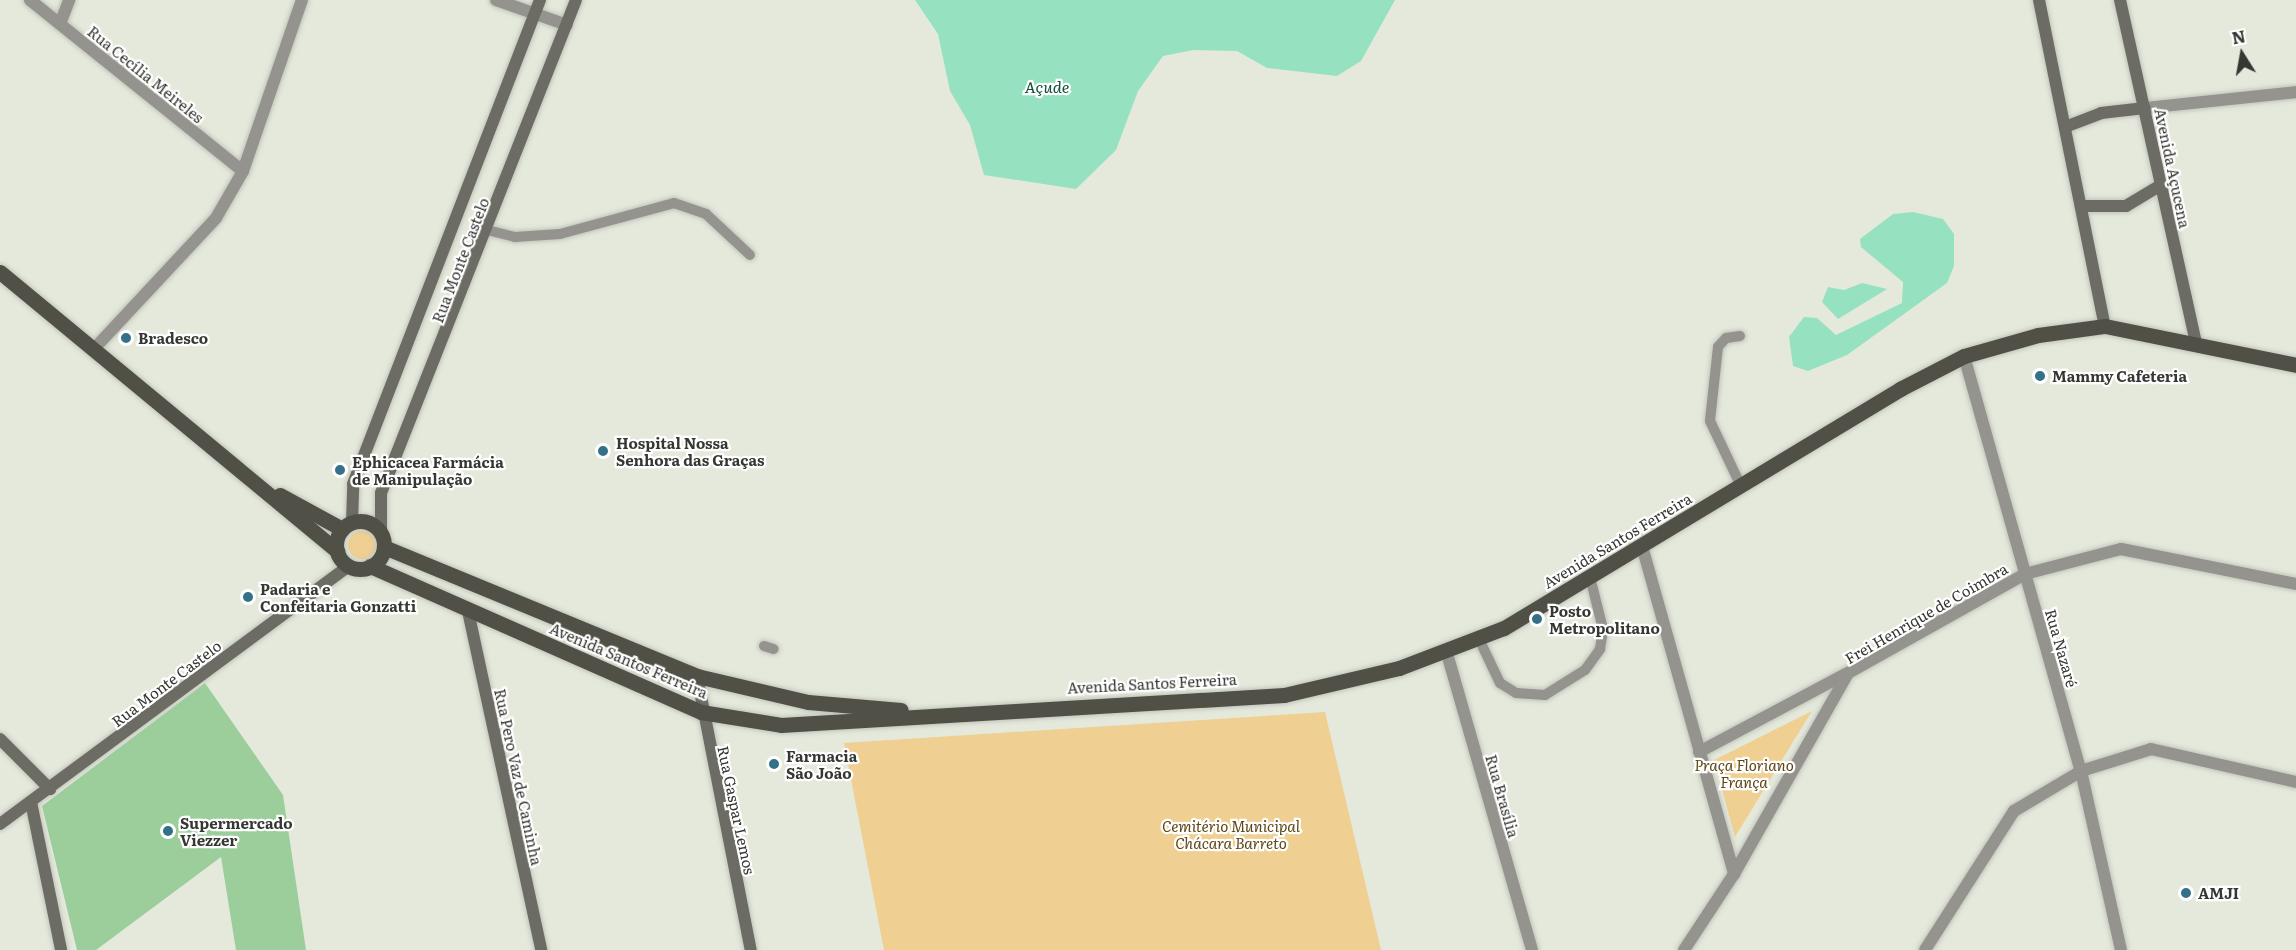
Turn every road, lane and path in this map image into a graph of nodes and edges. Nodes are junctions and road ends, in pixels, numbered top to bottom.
1 (30, 0) edge
2 (69, 0) edge
3 (302, 0) edge
4 (496, 0) edge
5 (540, 0) edge
6 (576, 0) edge
7 (2039, 0) edge
8 (2120, 0) edge
9 (535, 14) junction
10 (60, 24) junction
11 (567, 25) junction
12 (2296, 93) edge
13 (2145, 108) junction
14 (2065, 127) junction
15 (243, 171) junction
16 (2161, 185) junction
17 (2081, 206) junction
18 (487, 230) junction
19 (750, 255) dead end
20 (0, 272) edge
21 (2105, 326) junction
22 (1740, 336) dead end
23 (2196, 343) junction
24 (93, 350) junction
25 (1964, 356) junction
26 (2296, 365) edge
27 (251, 480) junction
28 (1741, 486) junction
29 (347, 525) junction
30 (382, 540) junction
31 (1642, 546) junction
32 (337, 551) junction
33 (349, 566) junction
34 (370, 566) junction
35 (2025, 574) junction
36 (1590, 577) junction
37 (2296, 584) edge
38 (468, 611) junction
39 (1479, 639) junction
40 (1446, 650) junction
41 (1848, 673) junction
42 (697, 676) junction
43 (701, 711) junction
44 (924, 712) junction
45 (0, 739) edge
46 (1699, 752) junction
47 (2081, 771) junction
48 (2296, 782) edge
49 (50, 789) junction
50 (31, 802) junction
51 (0, 824) edge
52 (1734, 874) junction
53 (61, 950) edge
54 (541, 950) edge
55 (751, 950) edge
56 (1532, 950) edge
57 (1684, 950) edge
58 (1925, 950) edge
59 (2121, 950) edge

1 - 10 street, Rua Cecília Meireles
2 - 10 street
3 - 15 street
4 - 9 street
5 - 9 street, Rua Monte Castelo
6 - 11 street, Rua Monte Castelo
7 - 14 street
8 - 13 street, Avenida Açucena
9 - 11 street
9 - 29 street, Rua Monte Castelo
10 - 15 street, Rua Cecília Meireles
11 - 18 street, Rua Monte Castelo
12 - 13 street
13 - 14 street
13 - 16 street, Avenida Açucena
14 - 17 street
15 - 24 street
16 - 17 street
16 - 23 street, Avenida Açucena
17 - 21 street
18 - 19 lane
18 - 30 street, Rua Monte Castelo
20 - 24 main road
21 - 23 main road, Avenida Santos Ferreira
21 - 25 main road, Avenida Santos Ferreira
22 - 28 lane
23 - 26 main road, Avenida Santos Ferreira
24 - 27 main road
25 - 28 main road, Avenida Santos Ferreira
25 - 35 street, Rua Nazaré
27 - 29 main road
27 - 32 main road
28 - 31 main road, Avenida Santos Ferreira
29 - 30 main road
29 - 32 main road
30 - 34 main road
30 - 42 main road, Avenida Santos Ferreira
31 - 36 main road, Avenida Santos Ferreira
31 - 46 street
32 - 33 main road
33 - 34 main road
33 - 49 street, Rua Monte Castelo
34 - 38 main road, Avenida Santos Ferreira
35 - 37 street, Frei Henrique de Coimbra
35 - 41 street, Frei Henrique de Coimbra
35 - 47 street, Rua Nazaré
36 - 39 main road, Avenida Santos Ferreira
36 - 39 lane
38 - 43 main road, Avenida Santos Ferreira
38 - 54 street, Rua Pero Vaz de Caminha
39 - 40 main road, Avenida Santos Ferreira
40 - 44 main road, Avenida Santos Ferreira
40 - 56 street, Rua Brasília
41 - 46 street
41 - 52 street, Frei Henrique de Coimbra
42 - 43 street, Rua Gaspar Lemos
42 - 44 main road, Avenida Santos Ferreira
43 - 44 main road, Avenida Santos Ferreira
43 - 55 street, Rua Gaspar Lemos
45 - 49 street
46 - 52 street
47 - 48 street
47 - 58 street
47 - 59 street, Rua Nazaré
49 - 50 street, Rua Monte Castelo
50 - 51 street, Rua Monte Castelo
50 - 53 street
52 - 57 street, Frei Henrique de Coimbra

